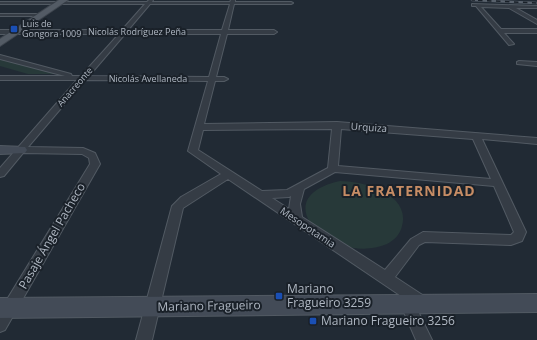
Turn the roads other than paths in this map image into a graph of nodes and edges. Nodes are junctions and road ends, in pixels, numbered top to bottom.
1 (62, 1) edge
2 (150, 1) edge
3 (232, 1) edge
4 (0, 3) edge
5 (291, 3) dead end
6 (509, 6) junction
7 (537, 7) edge
8 (0, 15) edge
9 (41, 15) junction
10 (537, 22) edge
11 (500, 31) junction
12 (537, 31) edge
13 (0, 32) edge
14 (17, 32) junction
15 (123, 32) junction
16 (224, 32) junction
17 (274, 32) dead end
18 (0, 43) edge
19 (512, 44) dead end
20 (0, 57) edge
21 (519, 63) dead end
22 (537, 64) edge
23 (0, 78) edge
24 (82, 78) junction
25 (212, 79) junction
26 (224, 79) dead end
27 (337, 125) junction
28 (200, 127) junction
29 (476, 136) junction
30 (537, 141) edge
31 (0, 150) edge
32 (20, 150) junction
33 (333, 169) junction
34 (0, 174) edge
35 (229, 174) junction
36 (497, 183) junction
37 (299, 189) junction
38 (261, 195) junction
39 (297, 219) junction
40 (386, 278) junction
41 (415, 303) junction
42 (537, 303) edge
43 (152, 307) junction
44 (4, 313) edge
45 (144, 340) edge
46 (424, 340) edge

1 - 2 street
1 - 4 street
1 - 9 main road
2 - 3 street
2 - 15 street, Anacreonte
3 - 5 street
3 - 16 street
6 - 7 street
6 - 10 street
6 - 11 street
8 - 9 street
9 - 14 main road
11 - 12 street
11 - 19 street
13 - 14 street, Nicolás Rodríguez Peña
14 - 15 street, Nicolás Rodríguez Peña
14 - 18 main road
15 - 16 street, Nicolás Rodríguez Peña
15 - 24 street, Anacreonte
16 - 17 street, Nicolás Rodríguez Peña
16 - 25 street
20 - 24 street
21 - 22 street
23 - 24 street, Nicolás Avellaneda
24 - 25 street, Nicolás Avellaneda
24 - 32 street, Anacreonte
25 - 26 street, Nicolás Avellaneda
25 - 28 street
27 - 28 street, Urquiza
27 - 29 street, Urquiza
27 - 33 street
28 - 35 street, Mesopotamia
29 - 30 street, Urquiza
29 - 36 street
31 - 32 main road
32 - 34 street, Anacreonte
32 - 44 street, Pasaje Ángel Pacheco
33 - 36 street
33 - 37 street
35 - 38 street, Mesopotamia
35 - 43 street
36 - 40 street
37 - 38 street
37 - 39 street
38 - 39 street, Mesopotamia
39 - 40 street, Mesopotamia
40 - 41 street, Mesopotamia
41 - 42 main road, Mariano Fragueiro
41 - 43 main road, Mariano Fragueiro
41 - 46 street
43 - 44 main road, Mariano Fragueiro
43 - 45 street

